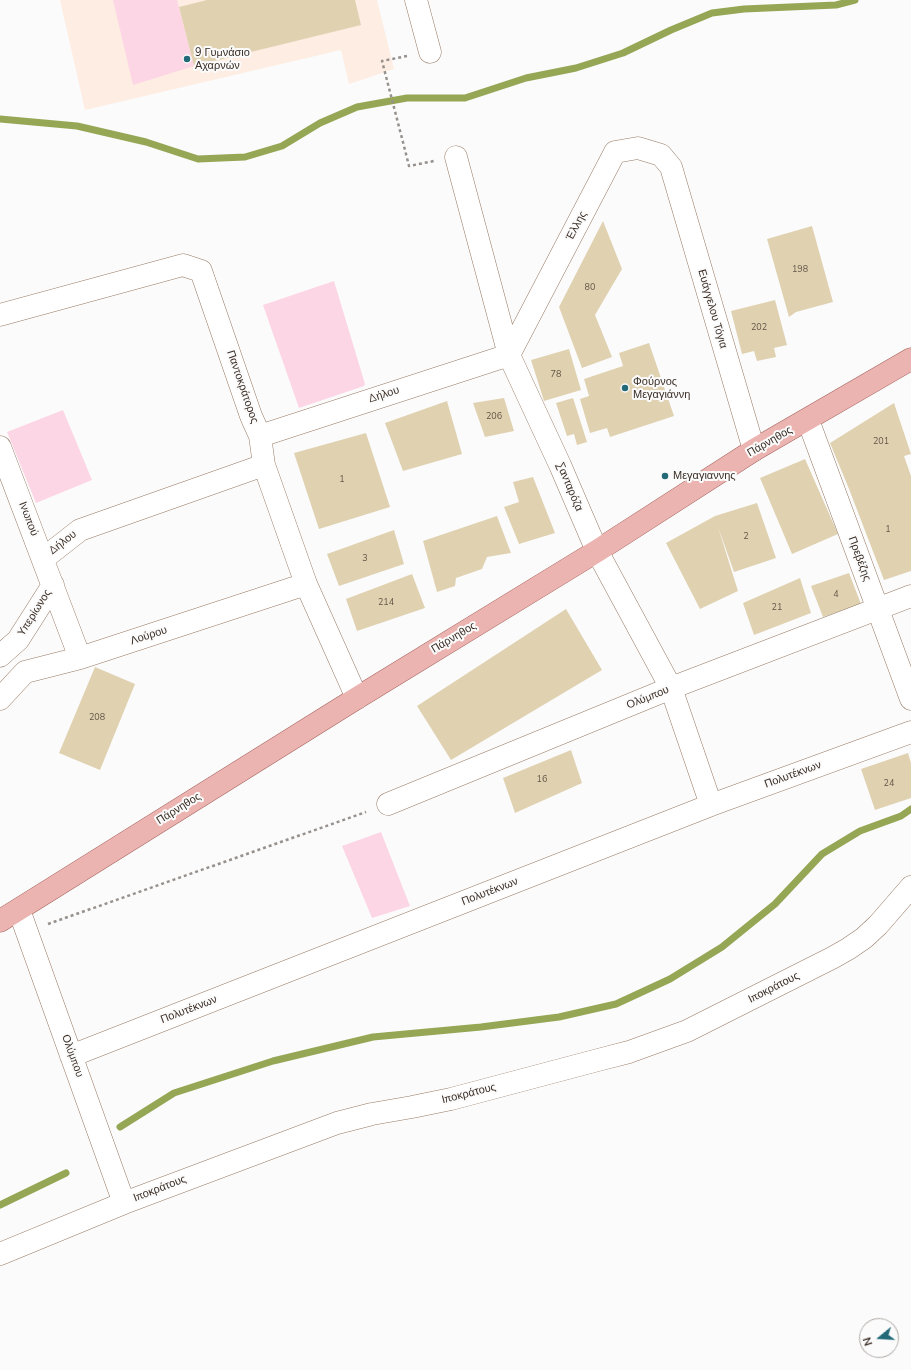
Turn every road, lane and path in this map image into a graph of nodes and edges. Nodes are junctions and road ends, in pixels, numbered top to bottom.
1 (416, 0) edge
2 (430, 52) joint
3 (456, 157) joint
4 (671, 167) joint
5 (0, 315) edge
6 (509, 354) junction
7 (911, 359) edge
8 (808, 420) junction
9 (260, 436) junction
10 (0, 447) edge
11 (754, 450) junction
12 (264, 465) junction
13 (597, 551) junction
14 (43, 559) junction
15 (306, 584) junction
16 (53, 585) junction
17 (911, 596) edge
18 (877, 609) junction
19 (0, 656) edge
20 (80, 658) junction
21 (671, 688) junction
22 (357, 698) junction
23 (0, 699) edge
24 (911, 699) edge
25 (911, 732) edge
26 (388, 804) joint
27 (711, 805) junction
28 (911, 887) edge
29 (19, 910) junction
30 (0, 922) edge
31 (27, 932) junction
32 (71, 1056) junction
33 (124, 1203) junction
34 (0, 1254) edge

1 - 2 street
2 - 3 path
3 - 6 street, Σανταρόζα
4 - 6 street, Έλλης
4 - 11 street, Ευάγγελου Τόγια
5 - 9 street, Παντοκράτορος
6 - 9 street, Δήλου
6 - 13 street, Σανταρόζα
7 - 8 main road, Πάρνηθος
8 - 11 main road, Πάρνηθος
8 - 18 street, Πρεβέζης
9 - 12 street, Παντοκράτορος
10 - 14 street, Ινωπού
11 - 13 main road, Πάρνηθος
12 - 14 street, Δήλου
12 - 15 street, Παντοκράτορος
13 - 21 street, Σανταρόζα
13 - 22 main road, Πάρνηθος
14 - 16 street, Ινωπού
15 - 20 street, Λούρου
15 - 22 street, Παντοκράτορος
16 - 19 street, Υπερίωνος
16 - 20 street, Ινωπού
17 - 18 street, Ολύμπου
18 - 21 street, Ολύμπου
18 - 24 street, Πρεβέζης
20 - 23 street, Λούρου
21 - 26 street, Ολύμπου
21 - 27 street, Σανταρόζα
22 - 29 main road, Πάρνηθος
25 - 27 street, Πολυτέκνων
26 - 31 path
27 - 32 street, Πολυτέκνων
28 - 33 street, Ιποκράτους
29 - 30 main road, Πάρνηθος
29 - 31 street, Ολύμπου
31 - 32 street, Ολύμπου
32 - 33 street, Ολύμπου
33 - 34 street, Ιποκράτους

